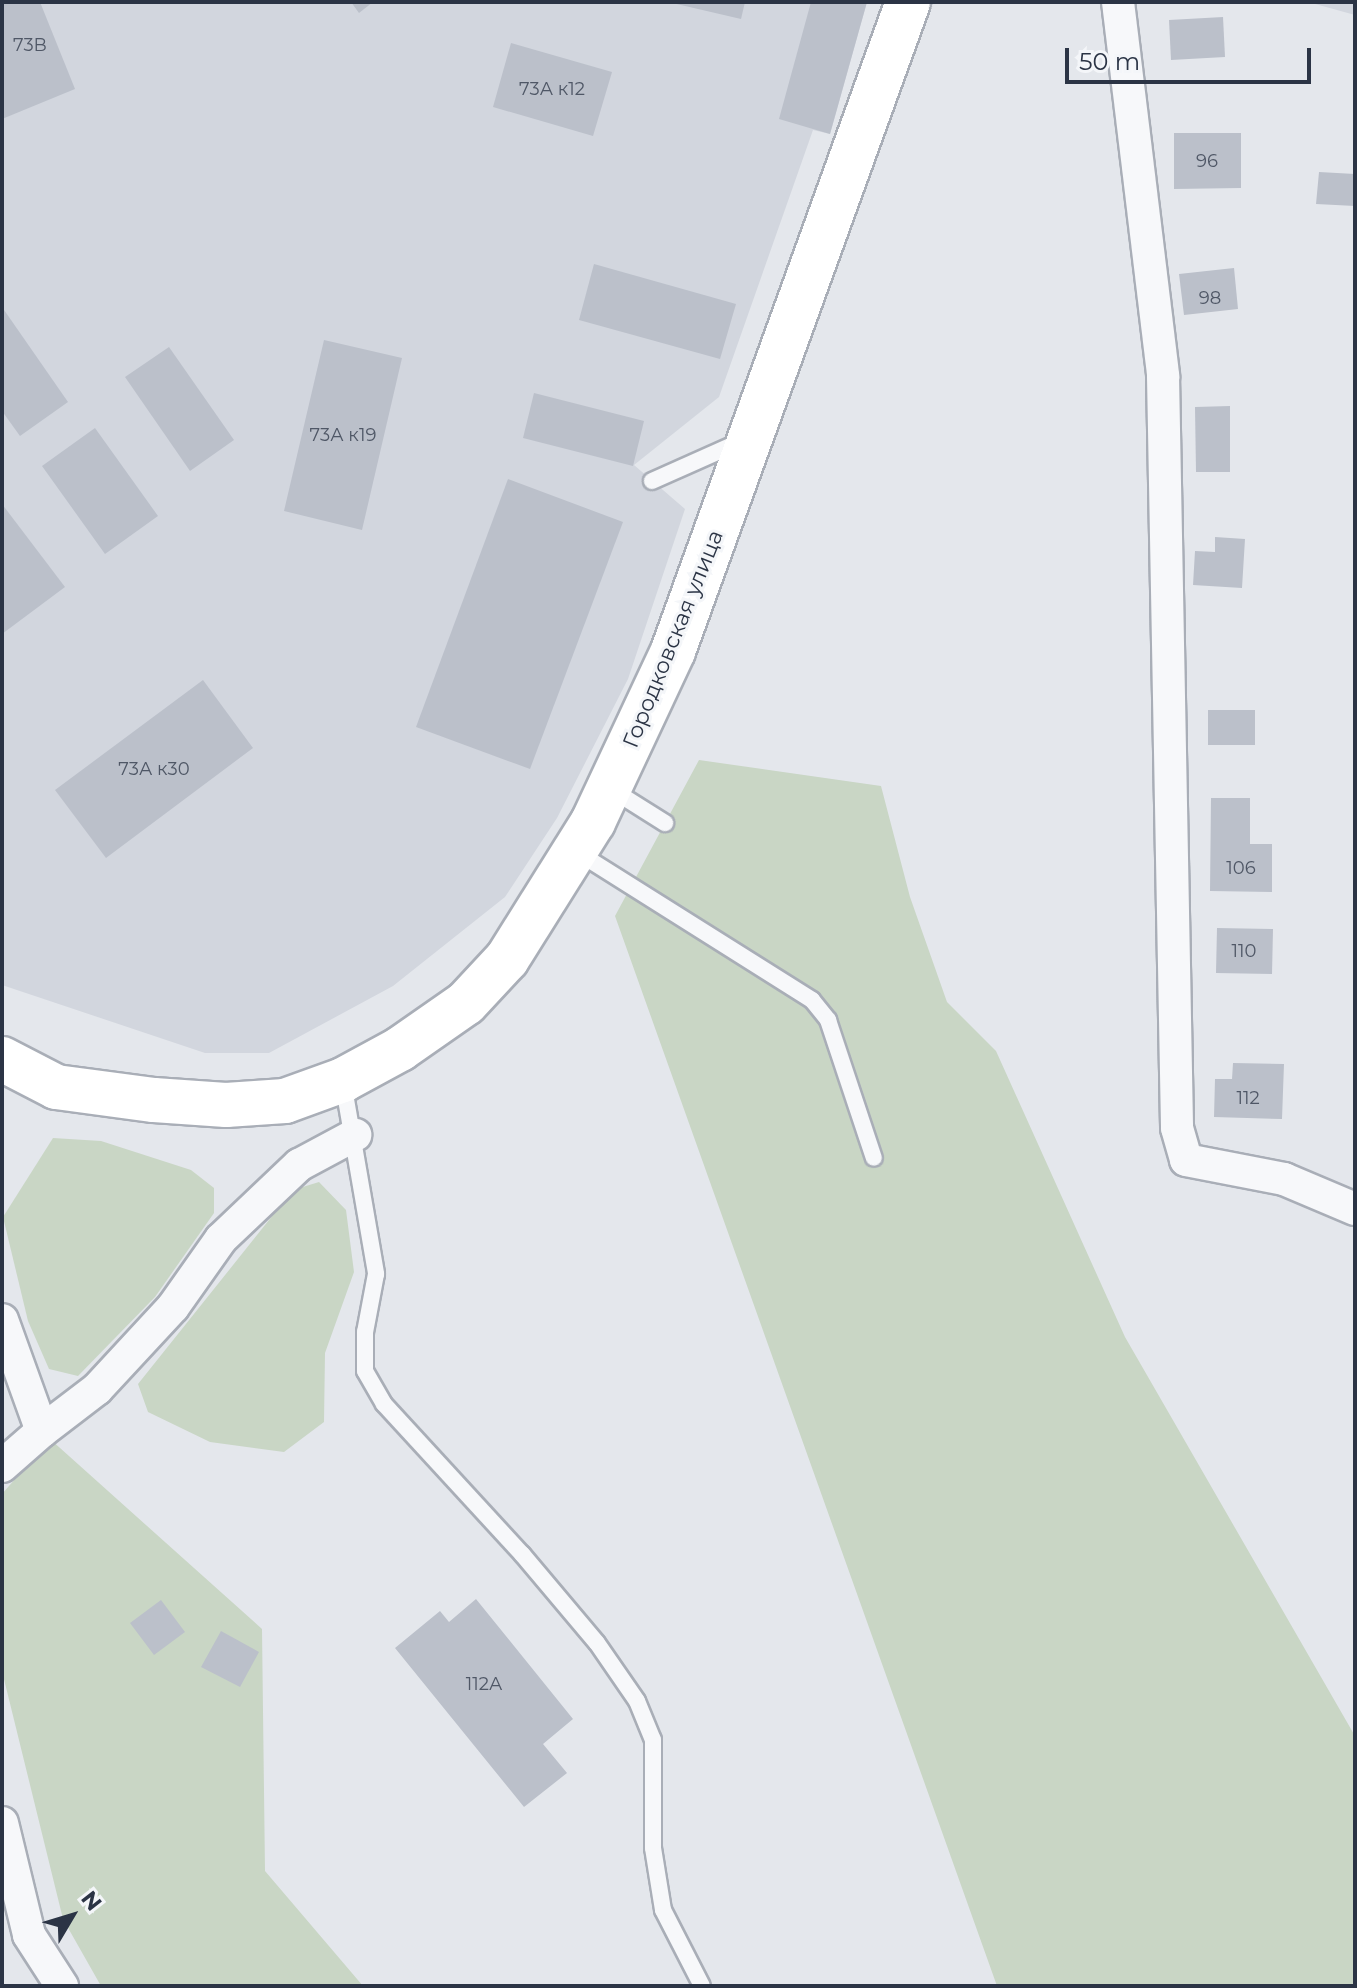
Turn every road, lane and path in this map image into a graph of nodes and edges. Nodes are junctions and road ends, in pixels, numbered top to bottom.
1 (908, 2) edge
2 (1118, 2) edge
3 (751, 437) junction
4 (652, 481) dead end
5 (610, 789) junction
6 (665, 823) dead end
7 (576, 851) junction
8 (2, 1059) edge
9 (343, 1080) junction
10 (355, 1135) junction
11 (874, 1158) dead end
12 (1355, 1209) edge
13 (2, 1320) edge
14 (42, 1431) junction
15 (2, 1466) edge
16 (2, 1823) edge
17 (62, 1986) edge
18 (702, 1986) edge

1 - 3 main road, Городковская улица
2 - 12 street
3 - 4 lane
3 - 5 main road, Городковская улица
5 - 6 lane
5 - 7 main road, Городковская улица
7 - 9 main road, Городковская улица
7 - 11 lane
8 - 9 main road, Городковская улица
9 - 10 lane
10 - 14 street
10 - 18 lane
13 - 14 street
14 - 15 street
16 - 17 street

